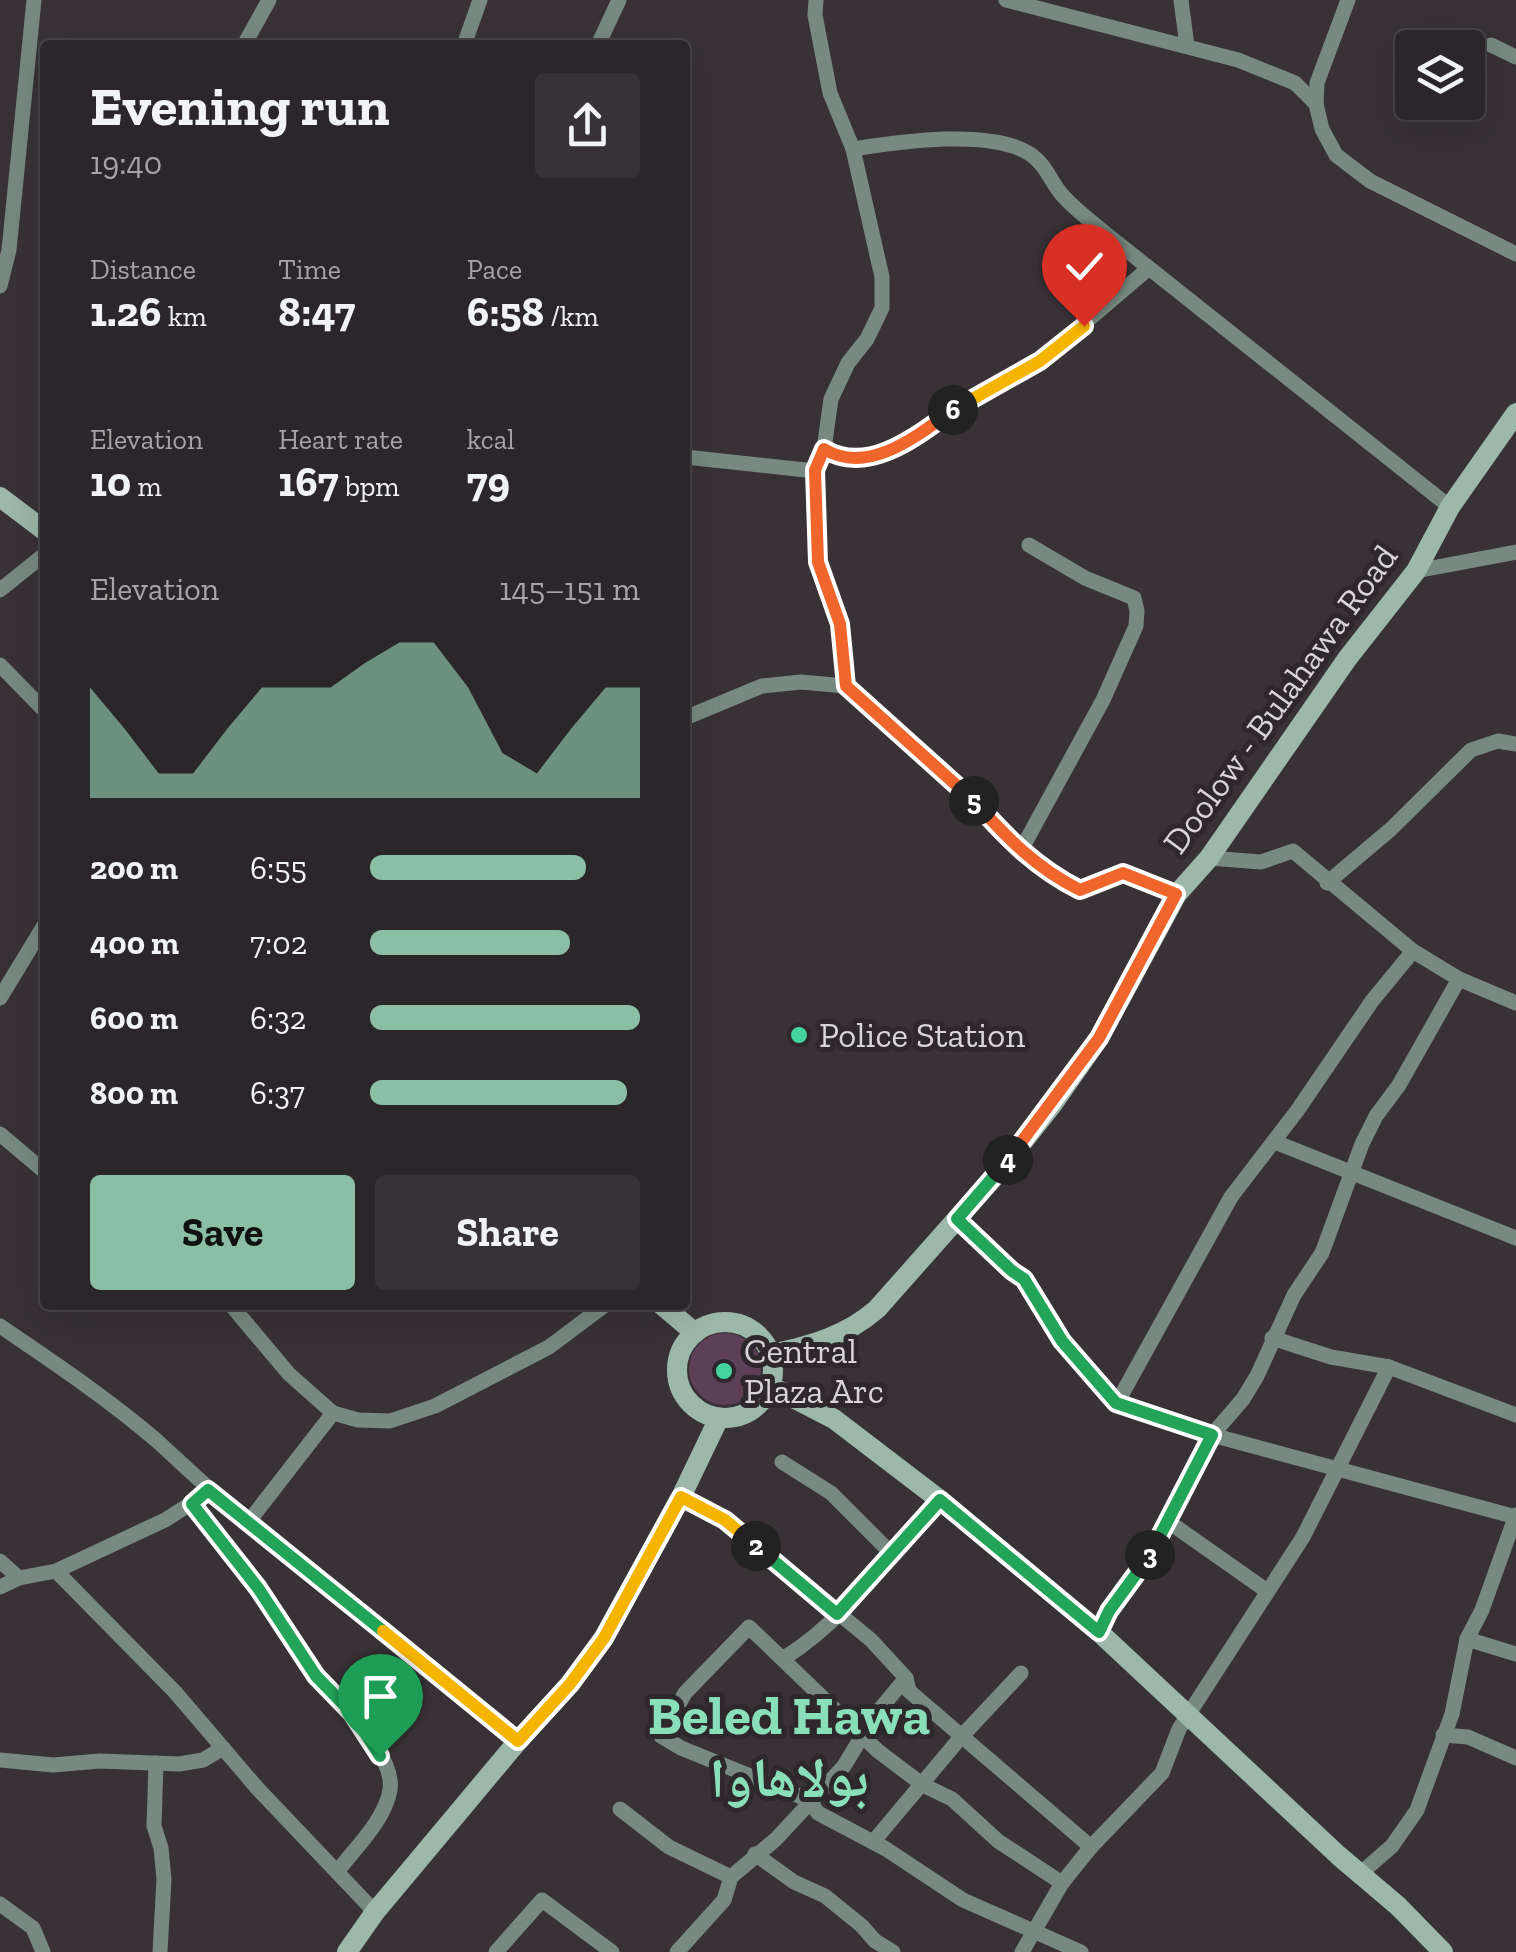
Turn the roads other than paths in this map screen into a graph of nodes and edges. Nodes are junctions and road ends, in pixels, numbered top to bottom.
1 (34, 0) edge
2 (268, 0) edge
3 (480, 0) edge
4 (619, 0) edge
5 (816, 0) edge
6 (1006, 0) edge
7 (1181, 0) edge
8 (1348, 0) edge
9 (247, 40) edge
10 (466, 40) edge
11 (600, 40) edge
12 (1491, 45) dead end
13 (1187, 46) junction
14 (1516, 57) edge
15 (1316, 104) junction
16 (853, 148) junction
17 (1516, 254) edge
18 (1149, 268) junction
19 (0, 286) edge
20 (1516, 413) edge
21 (824, 449) junction
22 (690, 458) edge
23 (815, 470) junction
24 (0, 497) edge
25 (1450, 507) junction
26 (40, 527) edge
27 (1028, 544) dead end
28 (1516, 552) edge
29 (40, 558) edge
30 (1416, 571) junction
31 (0, 590) edge
32 (0, 666) edge
33 (846, 686) junction
34 (40, 706) edge
35 (690, 716) edge
36 (1516, 744) edge
37 (1020, 852) junction
38 (1209, 858) junction
39 (1328, 883) junction
40 (1176, 894) junction
41 (40, 932) edge
42 (1413, 952) junction
43 (1459, 979) junction
44 (0, 998) edge
45 (1516, 1003) edge
46 (0, 1134) edge
47 (1275, 1142) junction
48 (40, 1168) edge
49 (1352, 1170) junction
50 (957, 1219) junction
51 (1516, 1238) edge
52 (235, 1310) edge
53 (599, 1310) edge
54 (668, 1310) edge
55 (0, 1326) edge
56 (695, 1333) junction
57 (1272, 1338) junction
58 (772, 1354) junction
59 (1389, 1367) junction
60 (772, 1387) junction
61 (1116, 1403) junction
62 (333, 1413) junction
63 (1516, 1415) edge
64 (720, 1418) junction
65 (1212, 1435) junction
66 (782, 1462) dead end
67 (1338, 1466) junction
68 (208, 1490) junction
69 (681, 1497) junction
70 (940, 1500) junction
71 (192, 1504) junction
72 (1516, 1516) edge
73 (250, 1520) junction
74 (1170, 1522) junction
75 (893, 1555) junction
76 (0, 1560) edge
77 (56, 1572) junction
78 (19, 1578) junction
79 (0, 1587) edge
80 (1267, 1591) junction
81 (837, 1614) junction
82 (1099, 1632) junction
83 (1467, 1639) junction
84 (1516, 1654) edge
85 (784, 1658) junction
86 (1021, 1673) dead end
87 (906, 1678) junction
88 (1189, 1718) junction
89 (862, 1735) junction
90 (1443, 1735) junction
91 (962, 1738) junction
92 (518, 1741) junction
93 (223, 1748) junction
94 (1513, 1750) edge
95 (0, 1760) edge
96 (156, 1764) junction
97 (922, 1785) junction
98 (809, 1800) junction
99 (620, 1808) dead end
100 (873, 1842) junction
101 (1091, 1847) junction
102 (755, 1854) junction
103 (337, 1872) junction
104 (1361, 1873) junction
105 (731, 1877) junction
106 (1062, 1883) junction
107 (0, 1904) edge
108 (375, 1912) junction
109 (1036, 1930) junction
110 (43, 1952) edge
111 (160, 1952) edge
112 (347, 1952) edge
113 (496, 1952) edge
114 (612, 1952) edge
115 (678, 1952) edge
116 (892, 1952) edge
117 (1022, 1952) edge
118 (1080, 1952) edge
119 (1443, 1952) edge

1 - 19 street
2 - 9 street
3 - 10 street
4 - 11 street
5 - 16 street
6 - 13 street
7 - 13 street
8 - 15 street
12 - 14 street
13 - 15 street
15 - 17 street
16 - 18 street
16 - 21 street
18 - 21 street
18 - 25 street
20 - 25 main road, Doolow - Bulahawa Road
21 - 23 street
22 - 23 street
23 - 33 street
24 - 26 main road
25 - 30 main road, Doolow - Bulahawa Road
27 - 37 street
28 - 30 street
29 - 31 street
30 - 38 main road, Doolow - Bulahawa Road
32 - 34 street
33 - 35 street
33 - 37 street
36 - 39 street
37 - 40 street
38 - 39 street
38 - 40 main road, Doolow - Bulahawa Road
39 - 42 street
40 - 50 main road, Doolow - Bulahawa Road
41 - 44 street
42 - 43 street
42 - 47 street
43 - 45 street
43 - 49 street
46 - 48 street
47 - 49 street
47 - 61 street
49 - 51 street
49 - 57 street
50 - 58 main road, Doolow - Bulahawa Road
50 - 61 street
52 - 62 street
53 - 62 street
54 - 56 main road
55 - 68 street
56 - 58 main road
56 - 64 main road
57 - 59 street
57 - 65 street
58 - 60 main road
59 - 63 street
59 - 67 street
60 - 64 main road
60 - 70 main road
61 - 65 street
62 - 73 street
64 - 69 main road
65 - 67 street
65 - 74 street
66 - 75 street
67 - 72 street
67 - 80 street
68 - 71 street
68 - 73 street
69 - 81 street
69 - 92 main road
70 - 75 street
70 - 82 main road
71 - 77 street
71 - 103 street
72 - 83 street
73 - 92 street
74 - 80 street
74 - 82 street
75 - 81 street
76 - 78 street
77 - 78 street
77 - 93 street
78 - 79 street
80 - 88 street
81 - 85 street
81 - 87 street
82 - 88 main road
83 - 84 street
83 - 90 street
85 - 89 street
85 - 98 street
86 - 91 street
87 - 89 street
87 - 91 street
88 - 101 street
88 - 104 main road
89 - 97 street
89 - 98 street
90 - 94 street
90 - 104 street
91 - 97 street
91 - 101 street
92 - 108 main road
93 - 96 street
93 - 103 street
95 - 96 street
96 - 111 street
97 - 100 street
97 - 106 street
98 - 100 street
98 - 102 street
99 - 105 street
100 - 109 street
101 - 106 street
102 - 105 street
102 - 116 street
103 - 108 street
104 - 119 main road
105 - 115 street
106 - 109 street
107 - 110 street
108 - 112 main road
109 - 117 street
109 - 118 street
113 - 114 street

